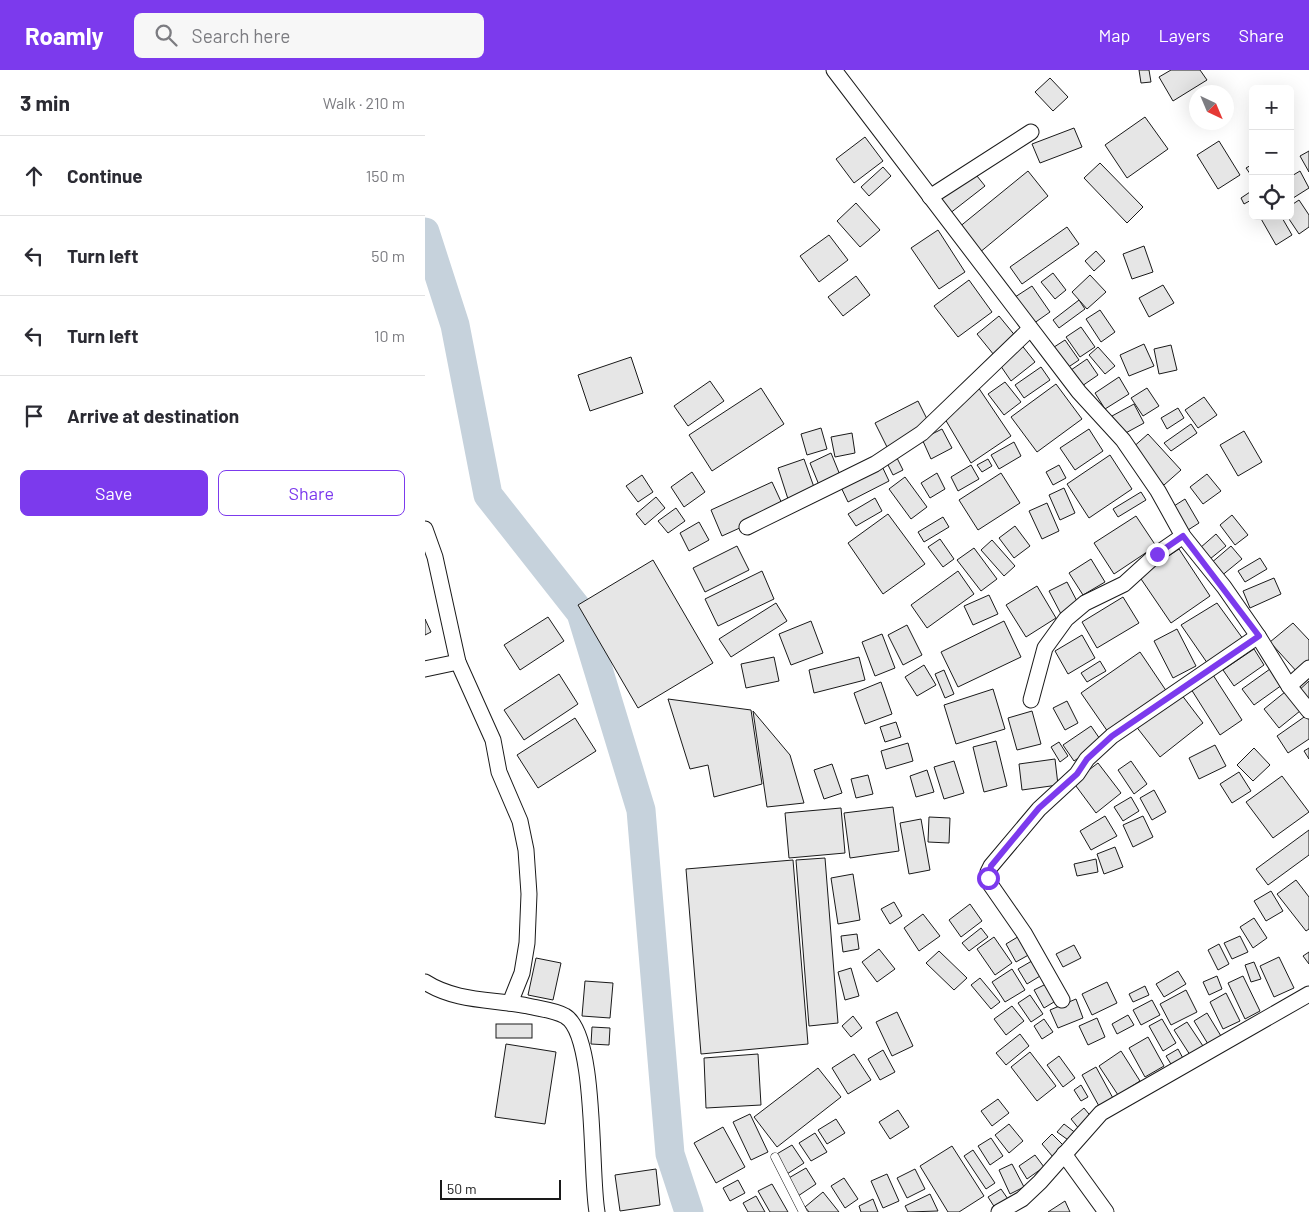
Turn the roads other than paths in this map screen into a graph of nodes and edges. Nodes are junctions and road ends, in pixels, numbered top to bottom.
1 (834, 70) edge
2 (1031, 132) dead end
3 (930, 197) junction
4 (1030, 329) junction
5 (747, 527) dead end
6 (425, 529) edge
7 (1183, 536) junction
8 (1259, 636) junction
9 (458, 662) junction
10 (1309, 668) edge
11 (425, 669) edge
12 (1289, 686) junction
13 (1031, 700) dead end
14 (1309, 711) edge
15 (425, 982) edge
16 (1309, 994) edge
17 (1062, 1000) dead end
18 (510, 1003) junction
19 (1064, 1154) junction
20 (775, 1157) dead end
21 (597, 1212) edge
22 (803, 1212) edge
23 (999, 1212) edge
24 (1106, 1212) edge

1 - 3 street
2 - 3 street
3 - 4 street
4 - 5 street
4 - 7 street
6 - 9 street
7 - 8 street
7 - 13 street
8 - 12 street
8 - 17 street
9 - 11 street
9 - 18 street
10 - 12 street
12 - 14 street
15 - 18 street
16 - 19 street
18 - 21 street
19 - 23 street
19 - 24 street
20 - 22 lane

